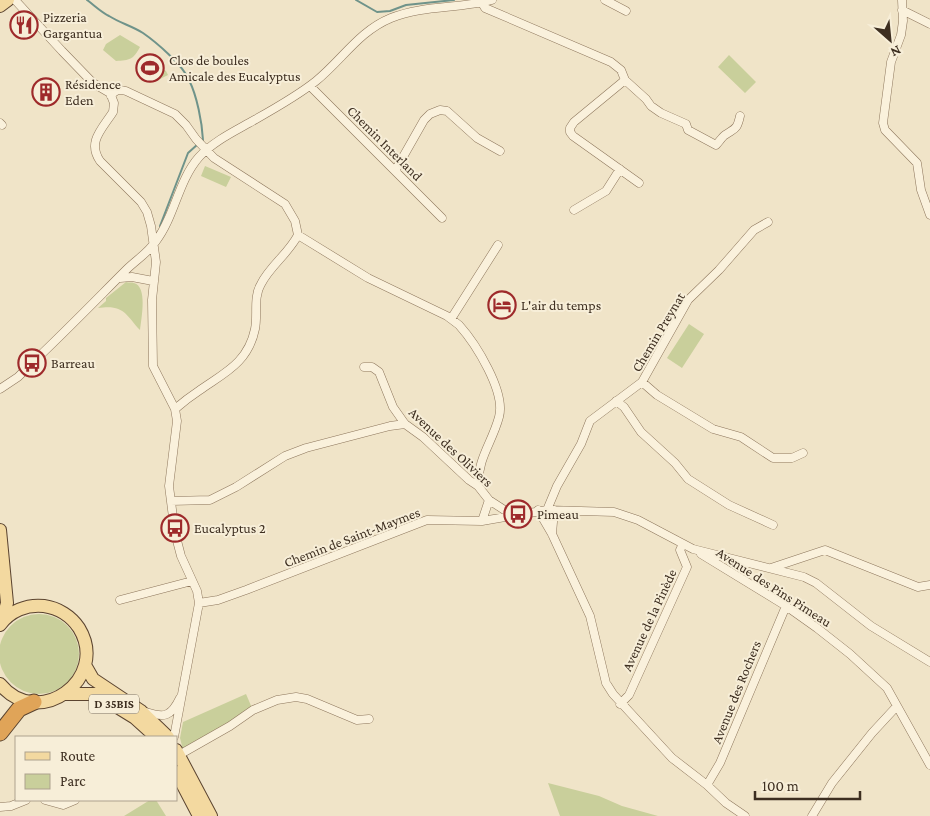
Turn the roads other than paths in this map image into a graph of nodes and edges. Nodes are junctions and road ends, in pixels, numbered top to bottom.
1 (8, 0) edge
2 (15, 0) edge
3 (492, 0) edge
4 (605, 0) edge
5 (902, 0) edge
6 (482, 2) junction
7 (0, 6) edge
8 (902, 10) junction
9 (626, 12) dead end
10 (930, 24) edge
11 (625, 80) junction
12 (310, 86) junction
13 (111, 96) junction
14 (740, 116) dead end
15 (201, 145) junction
16 (500, 151) dead end
17 (620, 169) junction
18 (396, 171) junction
19 (639, 182) dead end
20 (574, 210) dead end
21 (930, 215) edge
22 (442, 218) dead end
23 (768, 222) dead end
24 (298, 235) junction
25 (154, 244) junction
26 (498, 245) dead end
27 (120, 278) junction
28 (153, 281) junction
29 (451, 319) junction
30 (364, 367) dead end
31 (642, 382) junction
32 (0, 389) edge
33 (616, 401) junction
34 (175, 409) junction
35 (395, 412) junction
36 (406, 424) junction
37 (390, 426) junction
38 (803, 453) dead end
39 (478, 486) junction
40 (489, 500) junction
41 (171, 501) junction
42 (538, 510) junction
43 (551, 510) junction
44 (512, 515) junction
45 (482, 521) junction
46 (773, 525) dead end
47 (0, 530) edge
48 (552, 534) junction
49 (683, 544) junction
50 (693, 550) junction
51 (771, 568) junction
52 (192, 581) junction
53 (6, 583) junction
54 (930, 585) edge
55 (120, 600) dead end
56 (198, 603) junction
57 (32, 606) junction
58 (786, 606) junction
59 (1, 623) edge
60 (930, 662) edge
61 (85, 665) junction
62 (0, 684) edge
63 (183, 692) junction
64 (64, 694) junction
65 (34, 702) junction
66 (620, 704) junction
67 (897, 706) junction
68 (141, 711) junction
69 (369, 719) dead end
70 (0, 734) edge
71 (155, 736) edge
72 (167, 736) edge
73 (174, 736) edge
74 (178, 752) edge
75 (178, 755) edge
76 (930, 765) edge
77 (178, 776) edge
78 (707, 785) junction
79 (22, 801) edge
80 (49, 801) edge
81 (73, 801) edge
82 (0, 807) edge
83 (199, 816) edge
84 (211, 816) edge
85 (745, 816) edge
86 (812, 816) edge

1 - 7 main road
2 - 13 street
3 - 6 street
4 - 9 street
5 - 8 street
6 - 11 street
6 - 12 street
8 - 10 street
8 - 21 street
11 - 14 street
11 - 17 street
12 - 15 street
12 - 18 street, Chemin Interland
13 - 15 street
13 - 25 street
15 - 24 street
15 - 25 street
16 - 18 street
17 - 19 street
17 - 20 street
18 - 22 street, Chemin Interland
23 - 31 street, Chemin Preynat
24 - 29 street
24 - 34 street
25 - 27 street
25 - 28 street
26 - 29 street
27 - 28 street
27 - 32 street
28 - 34 street
29 - 39 street
30 - 35 street, Avenue des Oliviers
31 - 33 street, Chemin Preynat
31 - 38 street
33 - 43 street, Chemin Preynat
33 - 46 street
34 - 41 street
35 - 36 street, Avenue des Oliviers
35 - 37 street, Avenue des Oliviers
36 - 37 street
36 - 39 street, Avenue des Oliviers
37 - 41 street, Avenue des Oliviers
39 - 40 street, Avenue des Oliviers
40 - 44 street, Avenue des Oliviers
40 - 45 street, Avenue des Oliviers
41 - 52 street
42 - 43 street, Chemin de Saint-Maymes
42 - 44 street, Chemin de Saint-Maymes
42 - 48 street
43 - 48 street, Chemin Preynat
43 - 49 street, Chemin de Saint-Maymes
44 - 45 street, Chemin de Saint-Maymes
45 - 56 street, Chemin de Saint-Maymes
47 - 53 main road
48 - 66 street
49 - 50 street, Chemin de Saint-Maymes
49 - 66 street, Avenue de la Pinède
50 - 51 street, Chemin de Saint-Maymes
50 - 58 street, Avenue des Pins Pimeau
51 - 54 street
51 - 60 street, Chemin de Saint-Maymes
52 - 55 street
52 - 56 street
53 - 57 main road
53 - 59 main road
56 - 63 street
57 - 59 main road
57 - 61 main road
58 - 67 street, Avenue des Pins Pimeau
58 - 78 street, Avenue des Rochers
61 - 64 main road
61 - 68 main road, D 35BIS
62 - 65 main road
63 - 68 street
63 - 73 street
64 - 65 main road
64 - 71 main road, D 35BIS
65 - 70 highway
66 - 78 street
67 - 76 street, Avenue des Pins Pimeau
67 - 86 street
68 - 72 main road, D 35BIS
69 - 74 street
75 - 84 main road
77 - 83 main road
78 - 85 street
79 - 82 street
80 - 81 street

